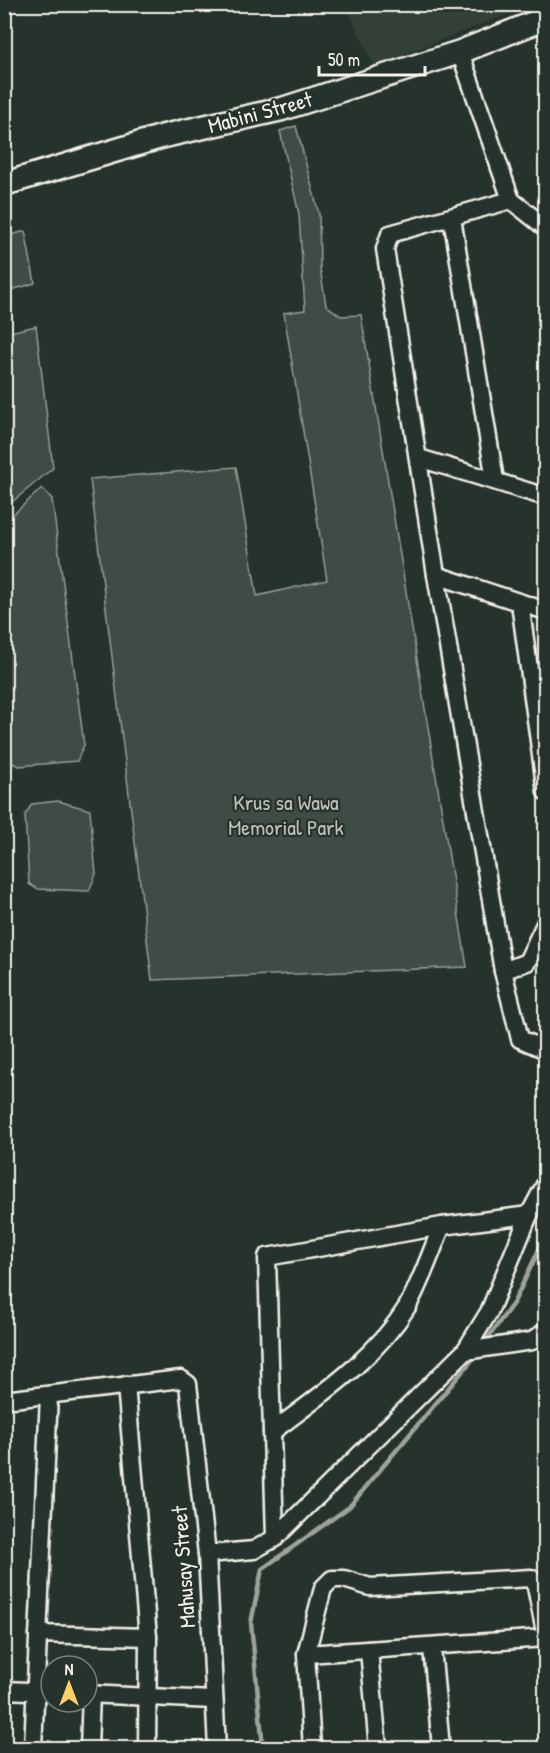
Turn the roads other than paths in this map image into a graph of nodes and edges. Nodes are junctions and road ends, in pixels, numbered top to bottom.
1 (546, 18) edge
2 (460, 52) junction
3 (4, 184) edge
4 (511, 201) junction
5 (452, 218) junction
6 (546, 228) edge
7 (419, 458) junction
8 (495, 480) junction
9 (546, 497) edge
10 (436, 575) junction
11 (520, 603) junction
12 (546, 611) edge
13 (546, 792) edge
14 (546, 922) edge
15 (503, 971) junction
16 (546, 1050) edge
17 (546, 1182) edge
18 (529, 1215) junction
19 (442, 1226) junction
20 (545, 1333) edge
21 (469, 1350) junction
22 (126, 1385) junction
23 (49, 1395) junction
24 (4, 1400) edge
25 (272, 1432) junction
26 (275, 1538) junction
27 (207, 1554) junction
28 (38, 1634) junction
29 (148, 1637) junction
30 (546, 1637) edge
31 (432, 1647) junction
32 (369, 1650) junction
33 (40, 1654) edge
34 (306, 1654) junction
35 (4, 1690) edge
36 (39, 1692) edge
37 (99, 1694) edge
38 (149, 1695) junction
39 (213, 1700) junction
40 (39, 1714) edge
41 (89, 1714) edge
42 (33, 1749) edge
43 (89, 1749) edge
44 (147, 1749) edge
45 (217, 1749) edge
46 (312, 1749) edge
47 (378, 1749) edge
48 (441, 1749) edge

1 - 2 main road, Mabini Street
2 - 3 main road, Mabini Street
2 - 4 street
4 - 5 street
4 - 6 street
5 - 7 street
5 - 8 street
7 - 8 street
7 - 10 street
8 - 9 street
10 - 11 street
10 - 15 street
11 - 12 street
11 - 13 street
14 - 15 street
15 - 16 street
17 - 18 street
18 - 19 street
18 - 21 street
19 - 25 street
19 - 25 street
20 - 21 street
21 - 26 street
22 - 23 street
22 - 27 street, Mahusay Street
22 - 29 street
23 - 24 street
23 - 28 street
25 - 26 street
26 - 27 street
27 - 39 street, Mahusay Street
28 - 29 street
28 - 33 street
29 - 38 street
30 - 31 street
30 - 34 street
31 - 32 street
31 - 48 street
32 - 34 street
32 - 47 street
34 - 46 street
35 - 36 street
37 - 38 street
38 - 39 street
38 - 44 street
39 - 45 street, Mahusay Street
40 - 42 street
41 - 43 street

